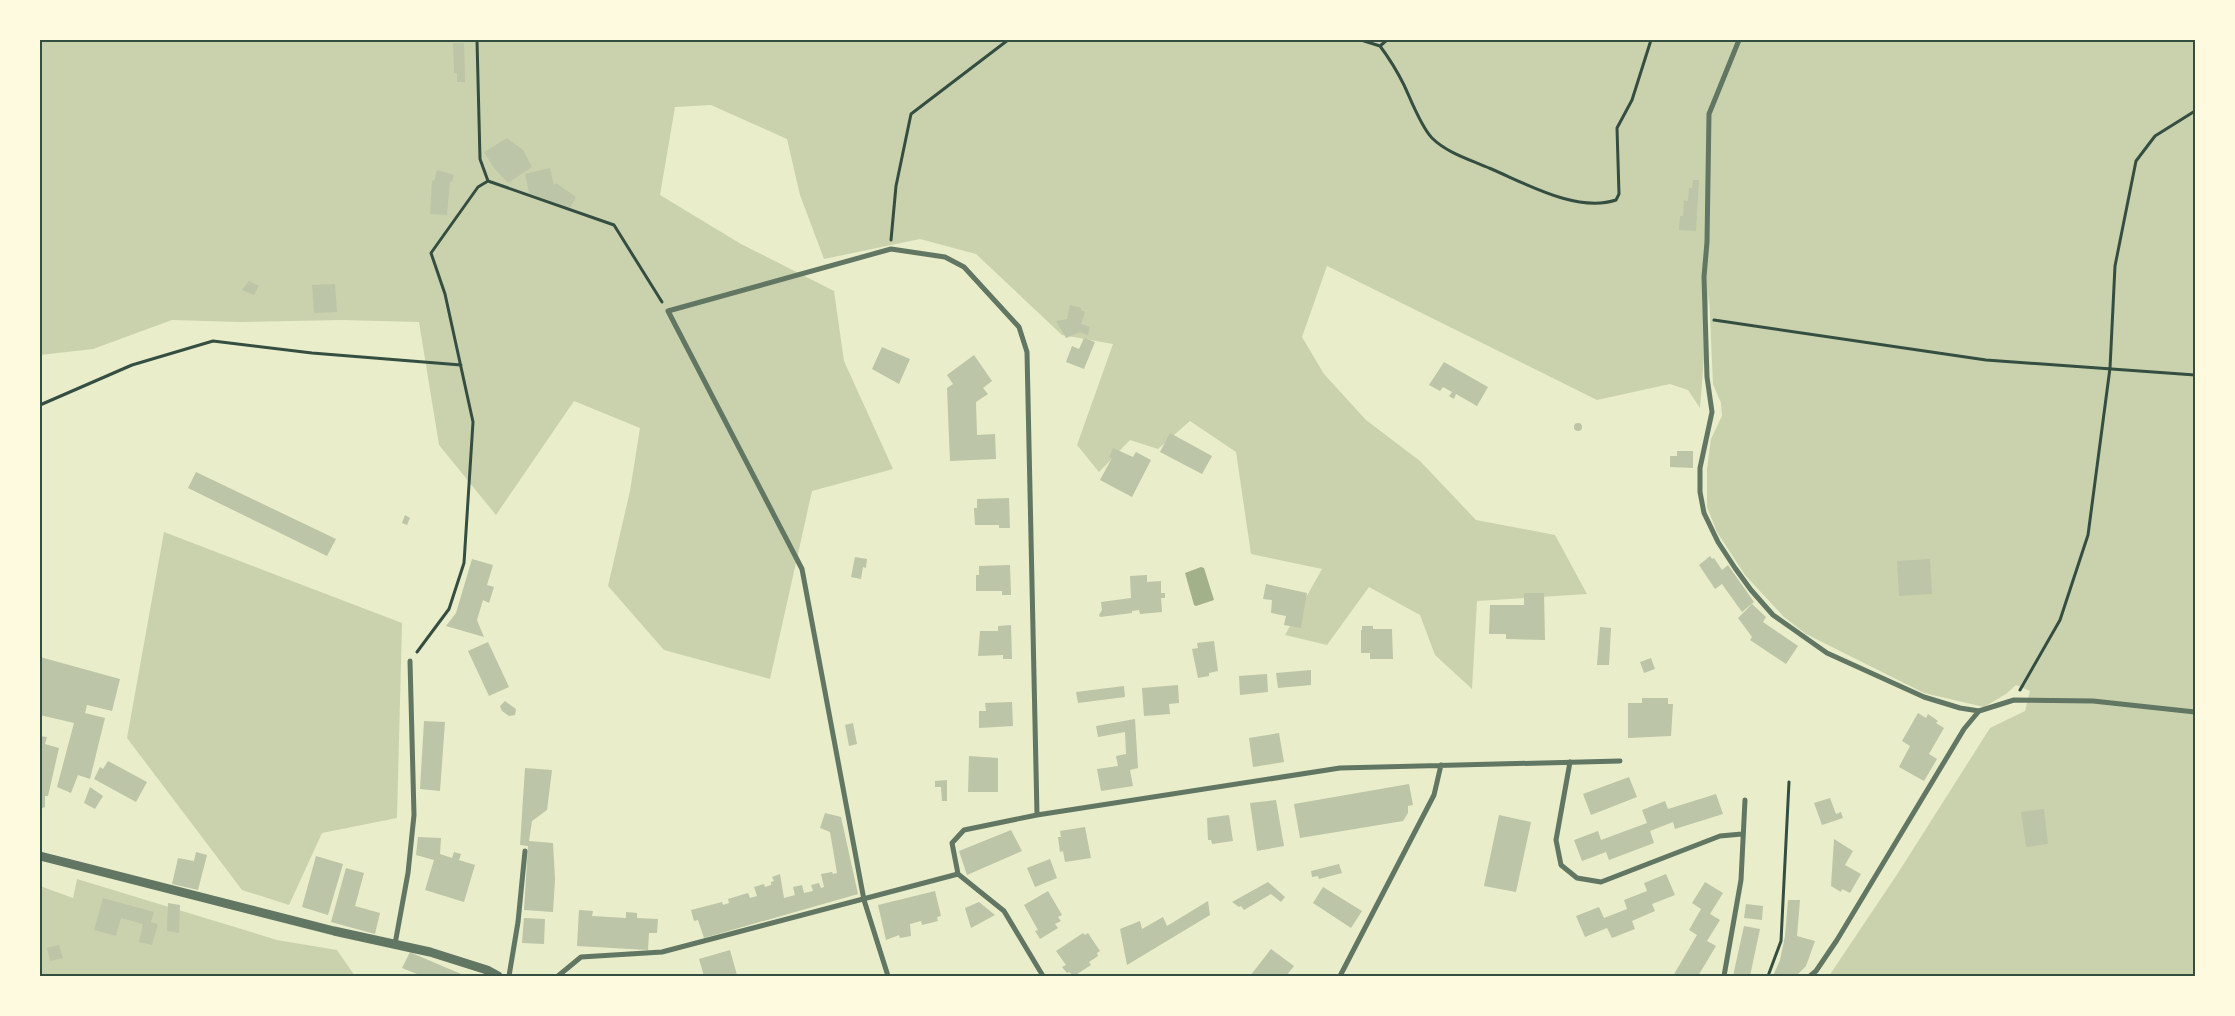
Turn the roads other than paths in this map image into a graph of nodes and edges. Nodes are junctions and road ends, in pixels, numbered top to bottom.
1 (1739, 40) edge
2 (410, 661) road end
3 (1979, 712) junction
4 (2195, 712) edge
5 (1620, 761) dead end
6 (1570, 762) junction
7 (1441, 765) junction
8 (1745, 800) dead end
9 (1037, 815) junction
10 (1742, 834) junction
11 (524, 851) dead end
12 (40, 856) edge
13 (958, 874) junction
14 (864, 900) junction
15 (395, 944) junction
16 (498, 976) edge
17 (509, 976) edge
18 (558, 976) edge
19 (888, 976) edge
20 (1043, 976) edge
21 (1340, 976) edge
22 (1724, 976) edge
23 (1810, 976) edge

1 - 3 street
2 - 15 street
3 - 4 street
3 - 23 street
5 - 6 street
6 - 7 street
6 - 10 street
7 - 9 street
7 - 21 street
8 - 10 street
9 - 13 street
9 - 14 street
10 - 22 street
11 - 17 street
12 - 15 street
13 - 14 street
13 - 20 street
14 - 18 street
14 - 19 street
15 - 16 street

